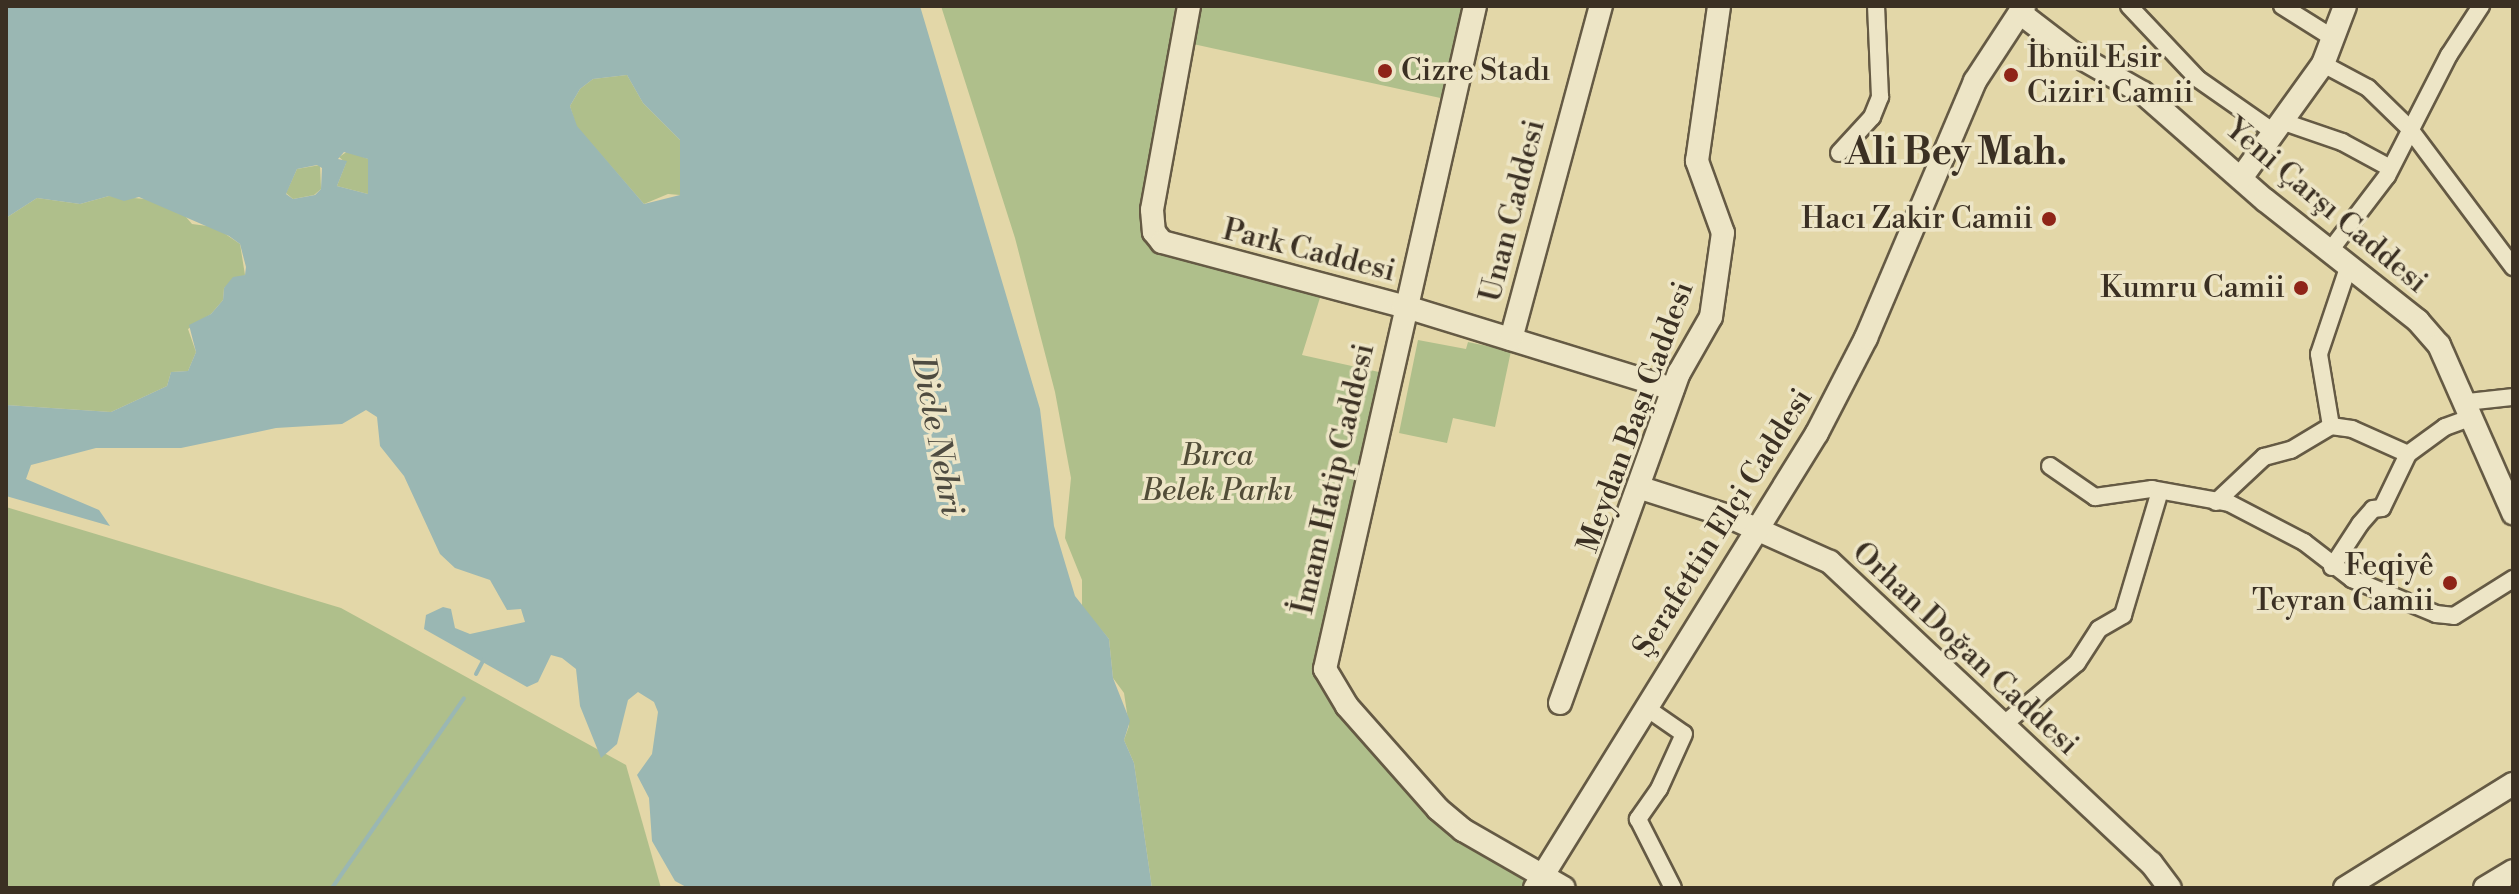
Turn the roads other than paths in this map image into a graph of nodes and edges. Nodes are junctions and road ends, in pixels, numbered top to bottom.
1 (1189, 6) edge
2 (1475, 6) edge
3 (1601, 6) edge
4 (1719, 6) edge
5 (1876, 6) edge
6 (2130, 6) edge
7 (2282, 6) edge
8 (2345, 6) edge
9 (2481, 6) edge
10 (2022, 10) edge
11 (2333, 38) junction
12 (2323, 64) junction
13 (2277, 126) junction
14 (2409, 128) junction
15 (1839, 153) dead end
16 (2390, 168) junction
17 (2241, 178) junction
18 (2329, 252) junction
19 (2513, 267) edge
20 (2348, 268) junction
21 (1403, 306) junction
22 (1511, 339) junction
23 (1673, 389) junction
24 (2513, 397) edge
25 (2470, 410) junction
26 (2331, 426) junction
27 (2408, 454) junction
28 (2050, 466) dead end
29 (1641, 488) junction
30 (2160, 491) junction
31 (2216, 502) junction
32 (2513, 513) edge
33 (1760, 532) junction
34 (2332, 567) junction
35 (2513, 579) edge
36 (1560, 703) dead end
37 (1645, 707) junction
38 (2003, 725) junction
39 (2513, 784) edge
40 (2513, 871) edge
41 (1540, 881) edge
42 (1564, 888) edge
43 (1673, 888) edge
44 (2170, 888) edge
45 (2345, 888) edge
46 (2485, 888) edge

1 - 21 street, Park Caddesi
2 - 21 street, İmam Hatip Caddesi
3 - 22 street, Unan Caddesi
4 - 23 street, Meydan Başı Caddesi
5 - 15 street
6 - 13 street
7 - 11 street
8 - 11 street
9 - 14 street
10 - 17 street, Yeni Çarşı Caddesi
10 - 33 street, Şerafettin Elçi Caddesi
11 - 12 street
12 - 13 street
12 - 14 street
13 - 16 street
13 - 17 street
14 - 16 street
14 - 19 street
16 - 18 street
17 - 18 street, Yeni Çarşı Caddesi
18 - 20 street, Yeni Çarşı Caddesi
20 - 25 street, Yeni Çarşı Caddesi
20 - 26 street
21 - 22 street, Park Caddesi
21 - 41 street, İmam Hatip Caddesi
22 - 23 street, Park Caddesi
23 - 29 street, Meydan Başı Caddesi
24 - 25 street
25 - 27 street
25 - 32 street, Yeni Çarşı Caddesi
26 - 27 street
26 - 31 street
27 - 34 street
28 - 30 street
29 - 33 street, Orhan Doğan Caddesi
29 - 36 street, Meydan Başı Caddesi
30 - 31 street
30 - 38 street
31 - 34 street
33 - 37 street, Şerafettin Elçi Caddesi
33 - 38 street, Orhan Doğan Caddesi
34 - 35 street
37 - 41 street, Şerafettin Elçi Caddesi
37 - 43 street
38 - 44 street, Orhan Doğan Caddesi
39 - 45 street
40 - 46 street
41 - 42 street, İmam Hatip Caddesi

